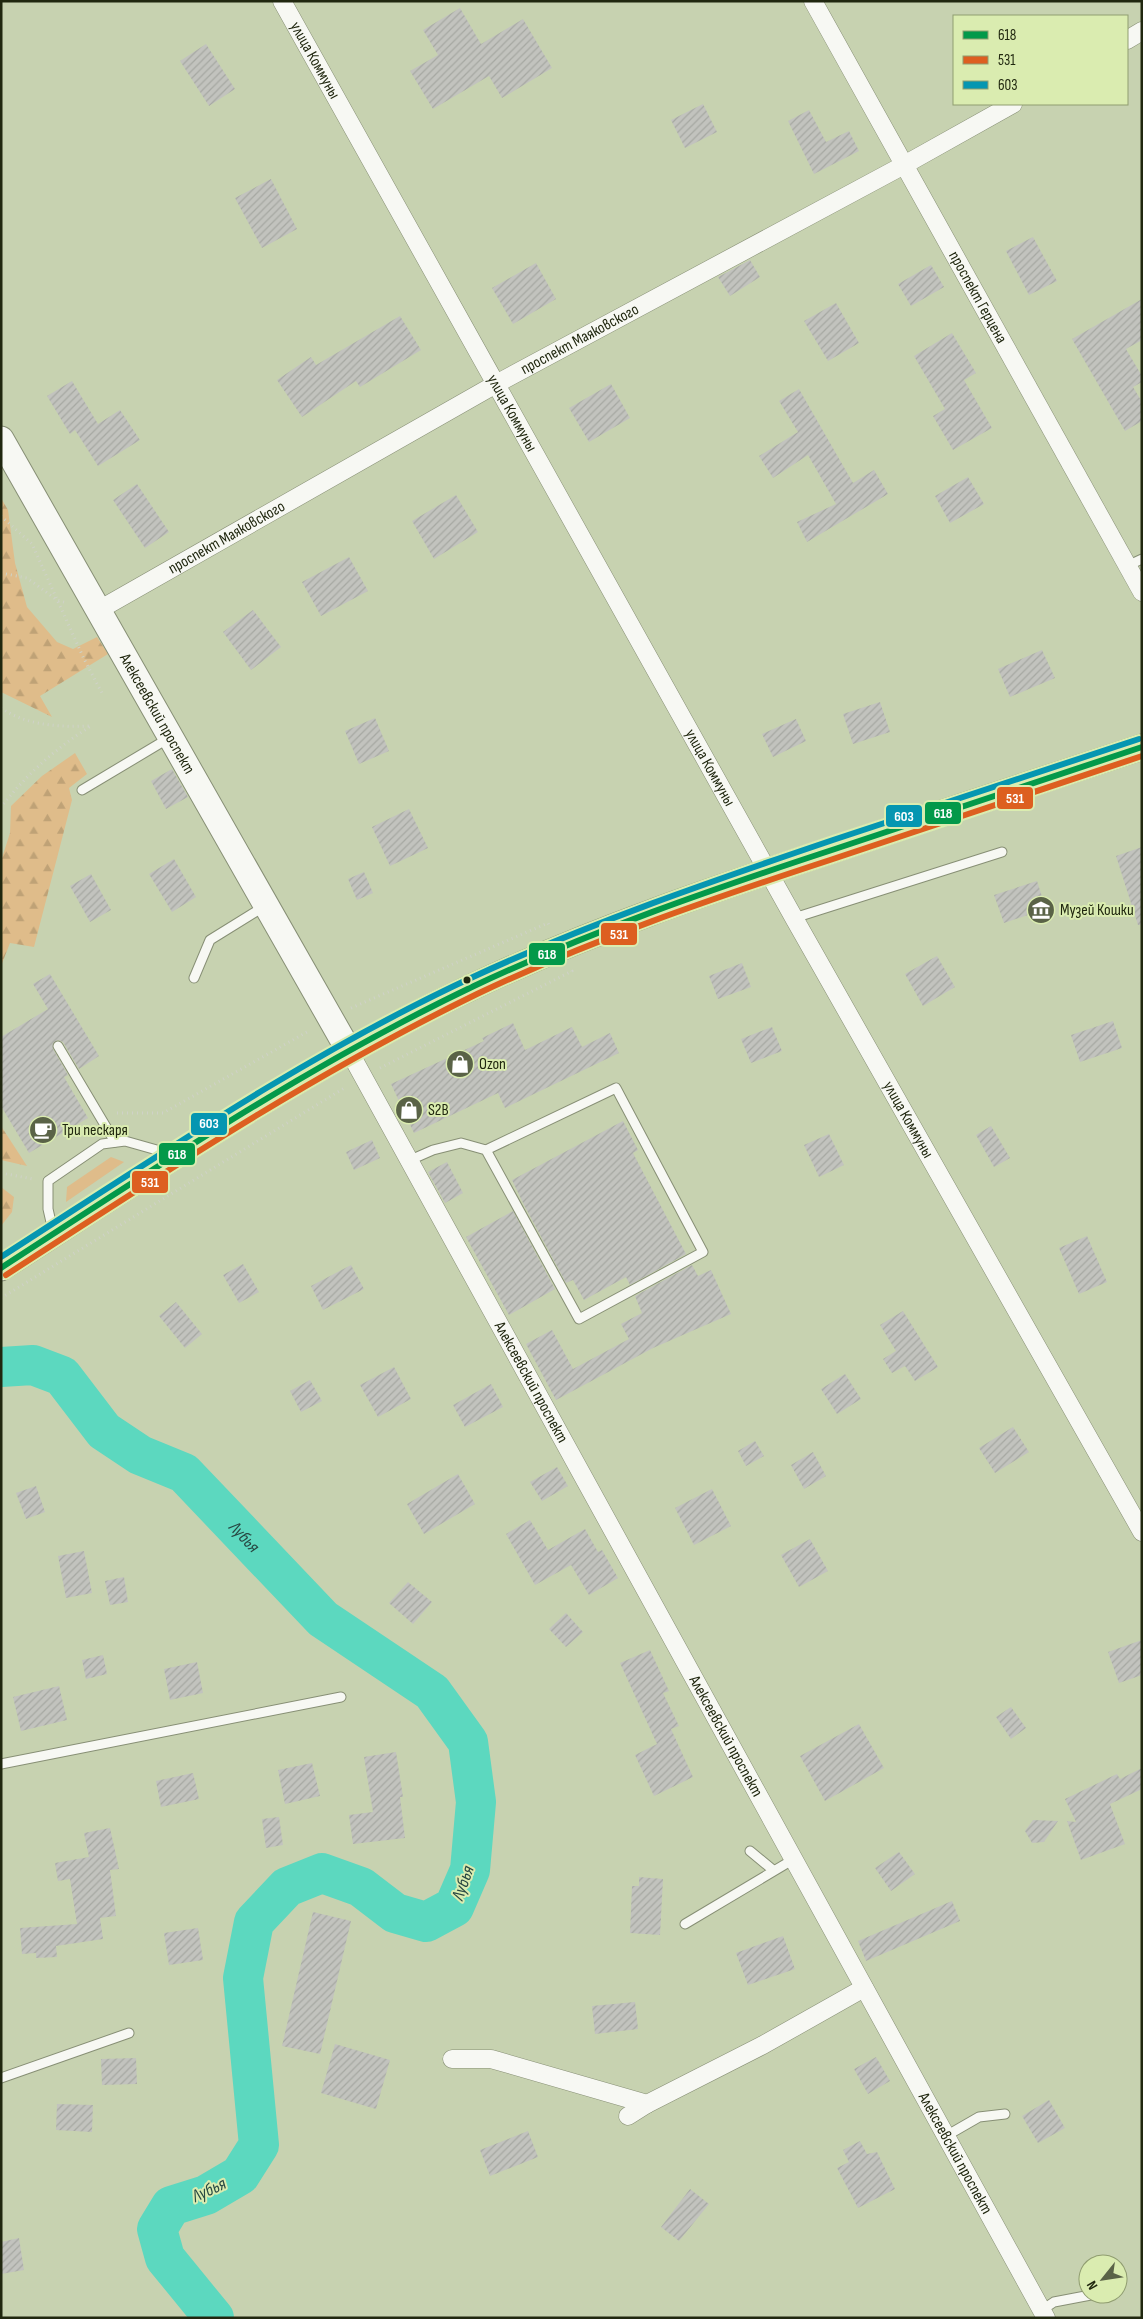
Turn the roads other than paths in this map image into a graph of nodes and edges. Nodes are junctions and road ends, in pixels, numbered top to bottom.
1 (282, 1) edge
2 (813, 1) edge
3 (1142, 31) edge
4 (1128, 39) edge
5 (1011, 105) edge
6 (904, 165) junction
7 (496, 384) junction
8 (1, 440) edge
9 (1135, 563) edge
10 (1142, 592) edge
11 (97, 611) junction
12 (170, 738) junction
13 (1142, 746) edge
14 (82, 790) dead end
15 (1002, 852) dead end
16 (768, 871) junction
17 (266, 906) junction
18 (794, 918) junction
19 (194, 978) dead end
20 (58, 1046) dead end
21 (349, 1051) junction
22 (116, 1142) junction
23 (486, 1150) junction
24 (176, 1155) junction
25 (408, 1161) junction
26 (53, 1235) junction
27 (1, 1268) edge
28 (1142, 1532) edge
29 (341, 1697) dead end
30 (1, 1764) edge
31 (750, 1851) dead end
32 (794, 1859) junction
33 (773, 1870) junction
34 (685, 1924) dead end
35 (864, 1988) junction
36 (129, 2033) dead end
37 (452, 2059) dead end
38 (1, 2078) edge
39 (647, 2104) junction
40 (1005, 2114) dead end
41 (628, 2116) dead end
42 (946, 2136) junction
43 (1078, 2297) edge
44 (1044, 2314) edge

1 - 7 street, улица Коммуны
2 - 6 street, проспект Герцена
3 - 4 street
5 - 6 street, проспект Маяковского
6 - 7 street, проспект Маяковского
6 - 9 street, проспект Герцена
7 - 11 street, проспект Маяковского
7 - 16 street, улица Коммуны
8 - 11 main road, Алексеевский проспект
9 - 10 street, проспект Герцена
11 - 12 main road, Алексеевский проспект
12 - 14 lane
12 - 17 main road, Алексеевский проспект
13 - 16 main road
15 - 18 lane
16 - 18 street, улица Коммуны
16 - 21 main road
17 - 19 lane
17 - 21 main road, Алексеевский проспект
18 - 28 street, улица Коммуны
20 - 22 lane
21 - 24 main road
21 - 25 street, Алексеевский проспект
22 - 24 lane
22 - 26 lane
23 - 23 lane
23 - 25 lane
24 - 26 main road
25 - 32 street, Алексеевский проспект
26 - 27 main road
29 - 30 lane
31 - 33 lane
32 - 33 lane
32 - 35 street, Алексеевский проспект
33 - 34 lane
35 - 39 street
35 - 42 street, Алексеевский проспект
36 - 38 lane
37 - 39 street
39 - 41 street
40 - 42 lane
42 - 44 street, Алексеевский проспект
43 - 44 lane

